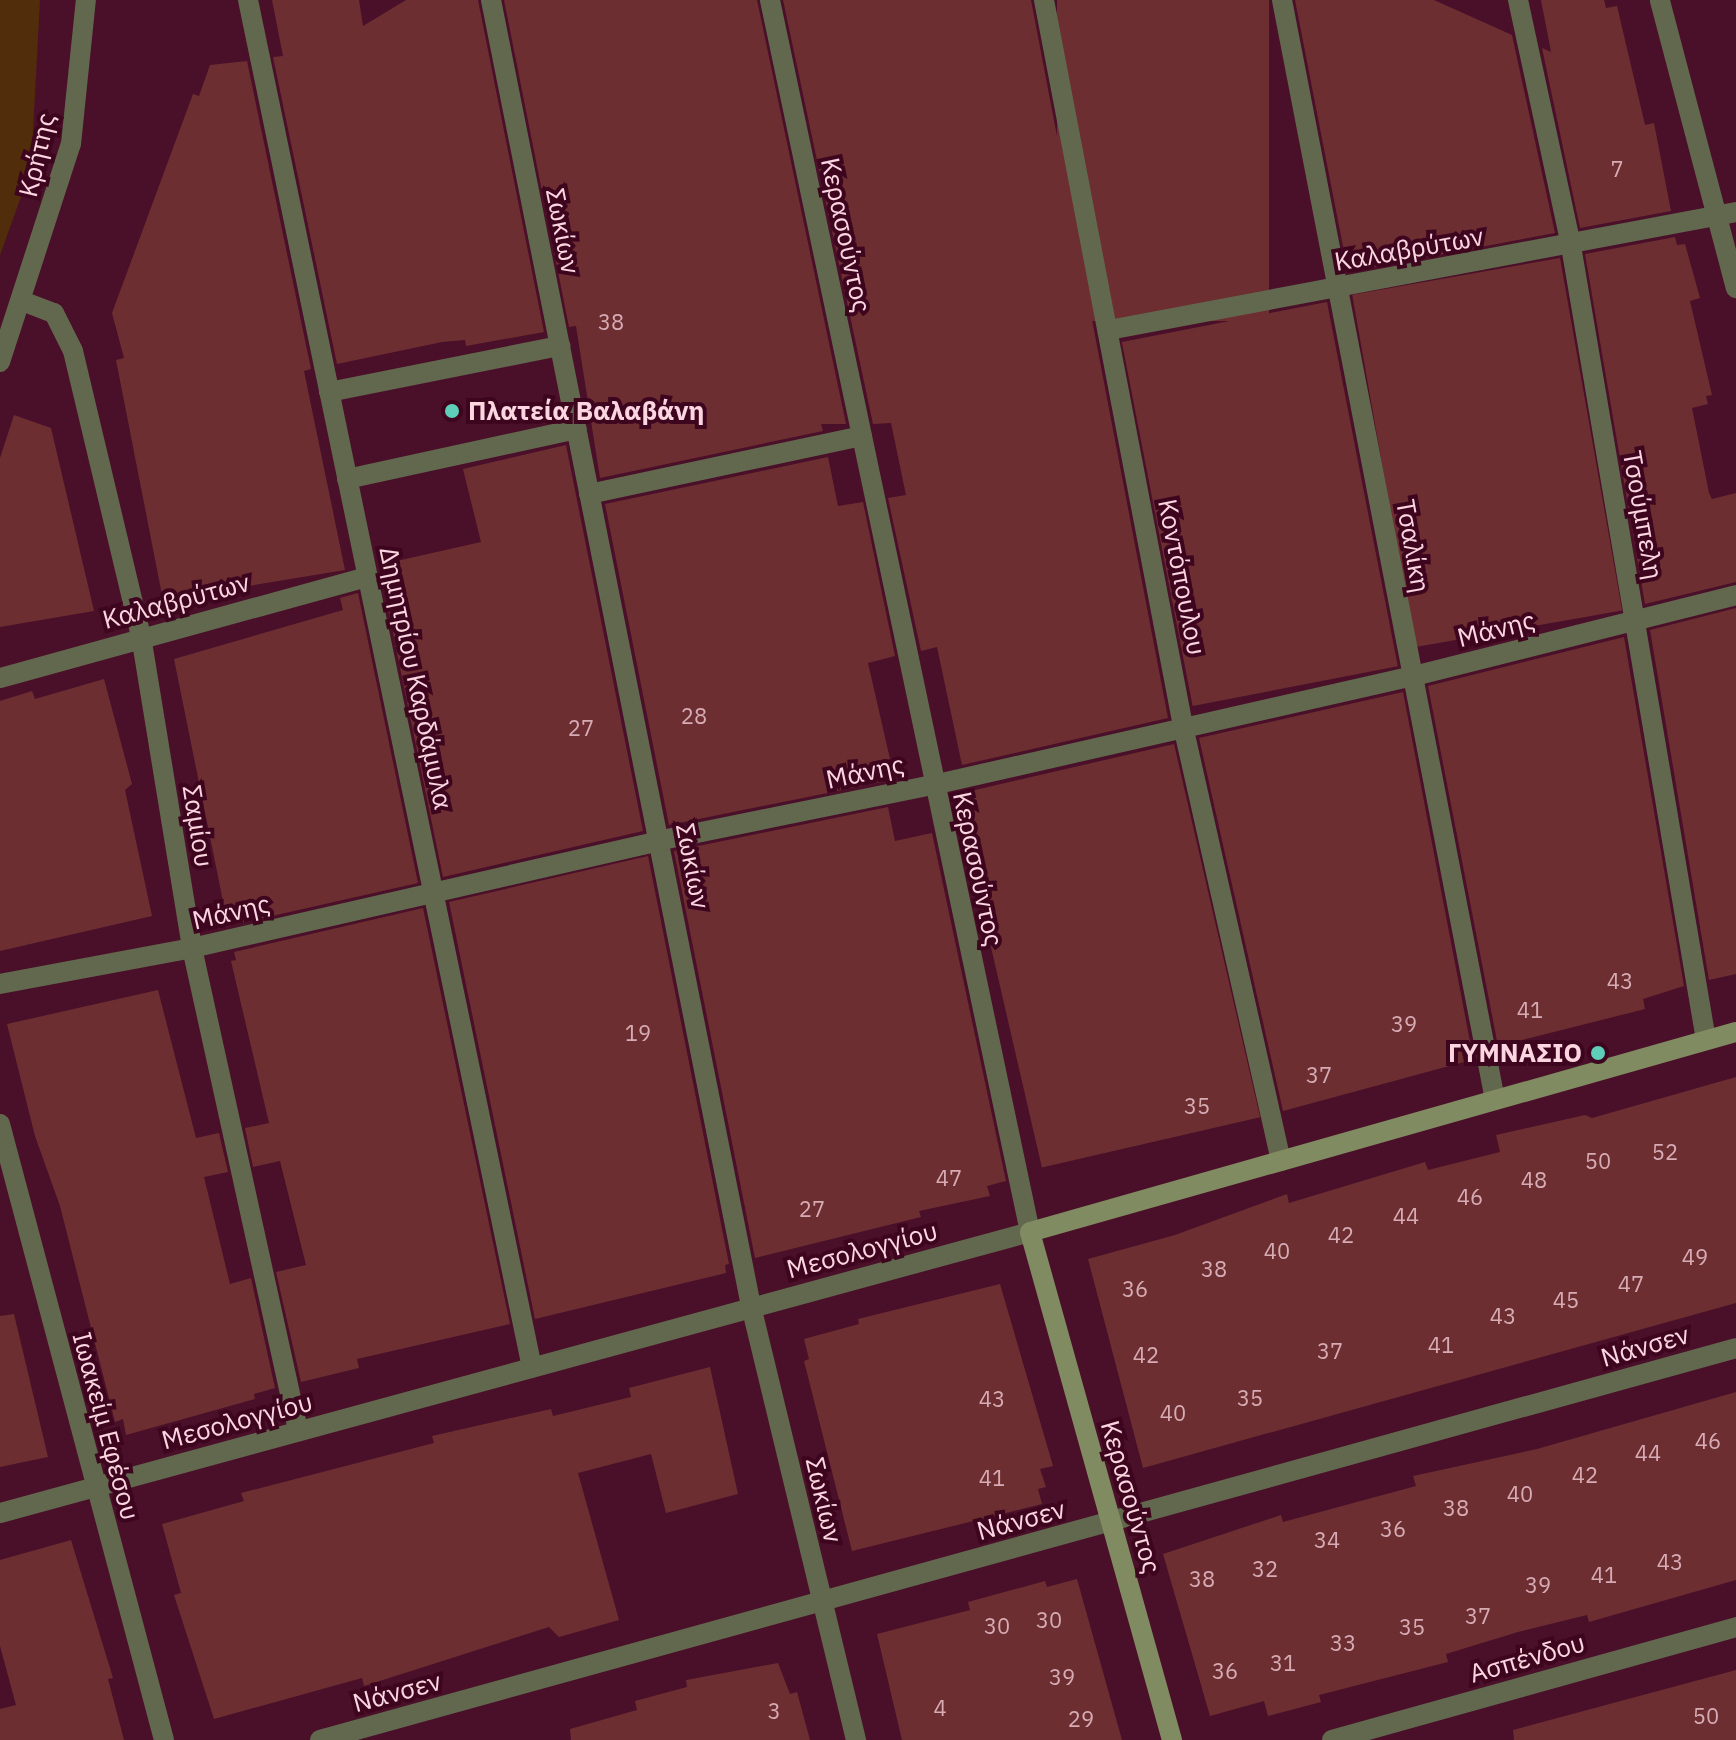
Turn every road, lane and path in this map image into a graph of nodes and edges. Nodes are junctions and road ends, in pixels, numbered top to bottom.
1 (86, 0) edge
2 (248, 0) edge
3 (491, 0) edge
4 (770, 0) edge
5 (1044, 0) edge
6 (1282, 0) edge
7 (1518, 0) edge
8 (1660, 1) edge
9 (1726, 213) edge
10 (1571, 246) junction
11 (1339, 288) junction
12 (1736, 288) edge
13 (22, 301) junction
14 (1109, 330) junction
15 (560, 346) junction
16 (0, 362) edge
17 (329, 392) junction
18 (577, 429) junction
19 (862, 436) junction
20 (347, 479) junction
21 (589, 494) junction
22 (367, 577) junction
23 (1736, 595) edge
24 (1634, 622) junction
25 (141, 636) junction
26 (1410, 677) junction
27 (0, 678) edge
28 (1183, 726) junction
29 (933, 785) junction
30 (662, 840) junction
31 (436, 891) junction
32 (192, 948) junction
33 (0, 984) edge
34 (1736, 1032) edge
35 (1706, 1040) junction
36 (1495, 1100) junction
37 (0, 1124) edge
38 (1281, 1161) junction
39 (1030, 1232) junction
40 (751, 1306) junction
41 (1736, 1348) edge
42 (532, 1368) junction
43 (298, 1431) junction
44 (94, 1486) junction
45 (0, 1513) edge
46 (1111, 1522) junction
47 (821, 1601) junction
48 (1736, 1627) edge
49 (164, 1740) edge
50 (320, 1740) edge
51 (856, 1740) edge
52 (1172, 1740) edge
53 (1332, 1740) edge

1 - 13 street, Κρήτης
2 - 17 street, Δημητρίου Καρδάμυλα
3 - 15 street, Σωκίων
4 - 19 street, Κερασούντος
5 - 14 street, Κοντόπουλου
6 - 11 street, Τσαλίκη
7 - 10 street, Τσούμπελη
8 - 9 street
9 - 10 street, Καλαβρύτων
9 - 12 street
10 - 11 street, Καλαβρύτων
10 - 24 street, Τσούμπελη
11 - 14 street, Καλαβρύτων
11 - 26 street, Τσαλίκη
13 - 16 street, Κρήτης
13 - 25 street, Σαμίου
14 - 28 street, Κοντόπουλου
15 - 17 street
15 - 18 street, Σωκίων
17 - 20 street, Δημητρίου Καρδάμυλα
18 - 20 street
18 - 21 street, Σωκίων
19 - 21 street
19 - 29 street, Κερασούντος
20 - 22 street, Δημητρίου Καρδάμυλα
21 - 30 street, Σωκίων
22 - 25 street, Καλαβρύτων
22 - 31 street, Δημητρίου Καρδάμυλα
23 - 24 street, Μάνης
24 - 26 street, Μάνης
24 - 35 street, Τσούμπελη
25 - 27 street, Καλαβρύτων
25 - 32 street, Σαμίου
26 - 28 street, Μάνης
26 - 36 street, Τσαλίκη
28 - 29 street, Μάνης
28 - 38 street, Κοντόπουλου
29 - 30 street, Μάνης
29 - 39 street, Κερασούντος
30 - 31 street, Μάνης
30 - 40 street, Σωκίων
31 - 32 street, Μάνης
31 - 42 street, Δημητρίου Καρδάμυλα
32 - 33 street, Μάνης
32 - 43 street, Σαμίου
34 - 35 street, Μεσολογγίου
35 - 36 street, Μεσολογγίου
36 - 38 street, Μεσολογγίου
37 - 44 street, Ιωακείμ Εφέσου
38 - 39 street, Μεσολογγίου
39 - 40 street, Μεσολογγίου
39 - 46 street, Κερασούντος
40 - 42 street, Μεσολογγίου
40 - 47 street, Σωκίων
41 - 46 street, Νάνσεν
42 - 43 street, Μεσολογγίου
43 - 44 street, Μεσολογγίου
44 - 45 street, Μεσολογγίου
44 - 49 street, Ιωακείμ Εφέσου
46 - 47 street, Νάνσεν
46 - 52 street, Κερασούντος
47 - 50 street, Νάνσεν
47 - 51 street, Σωκίων
48 - 53 street, Ασπένδου

